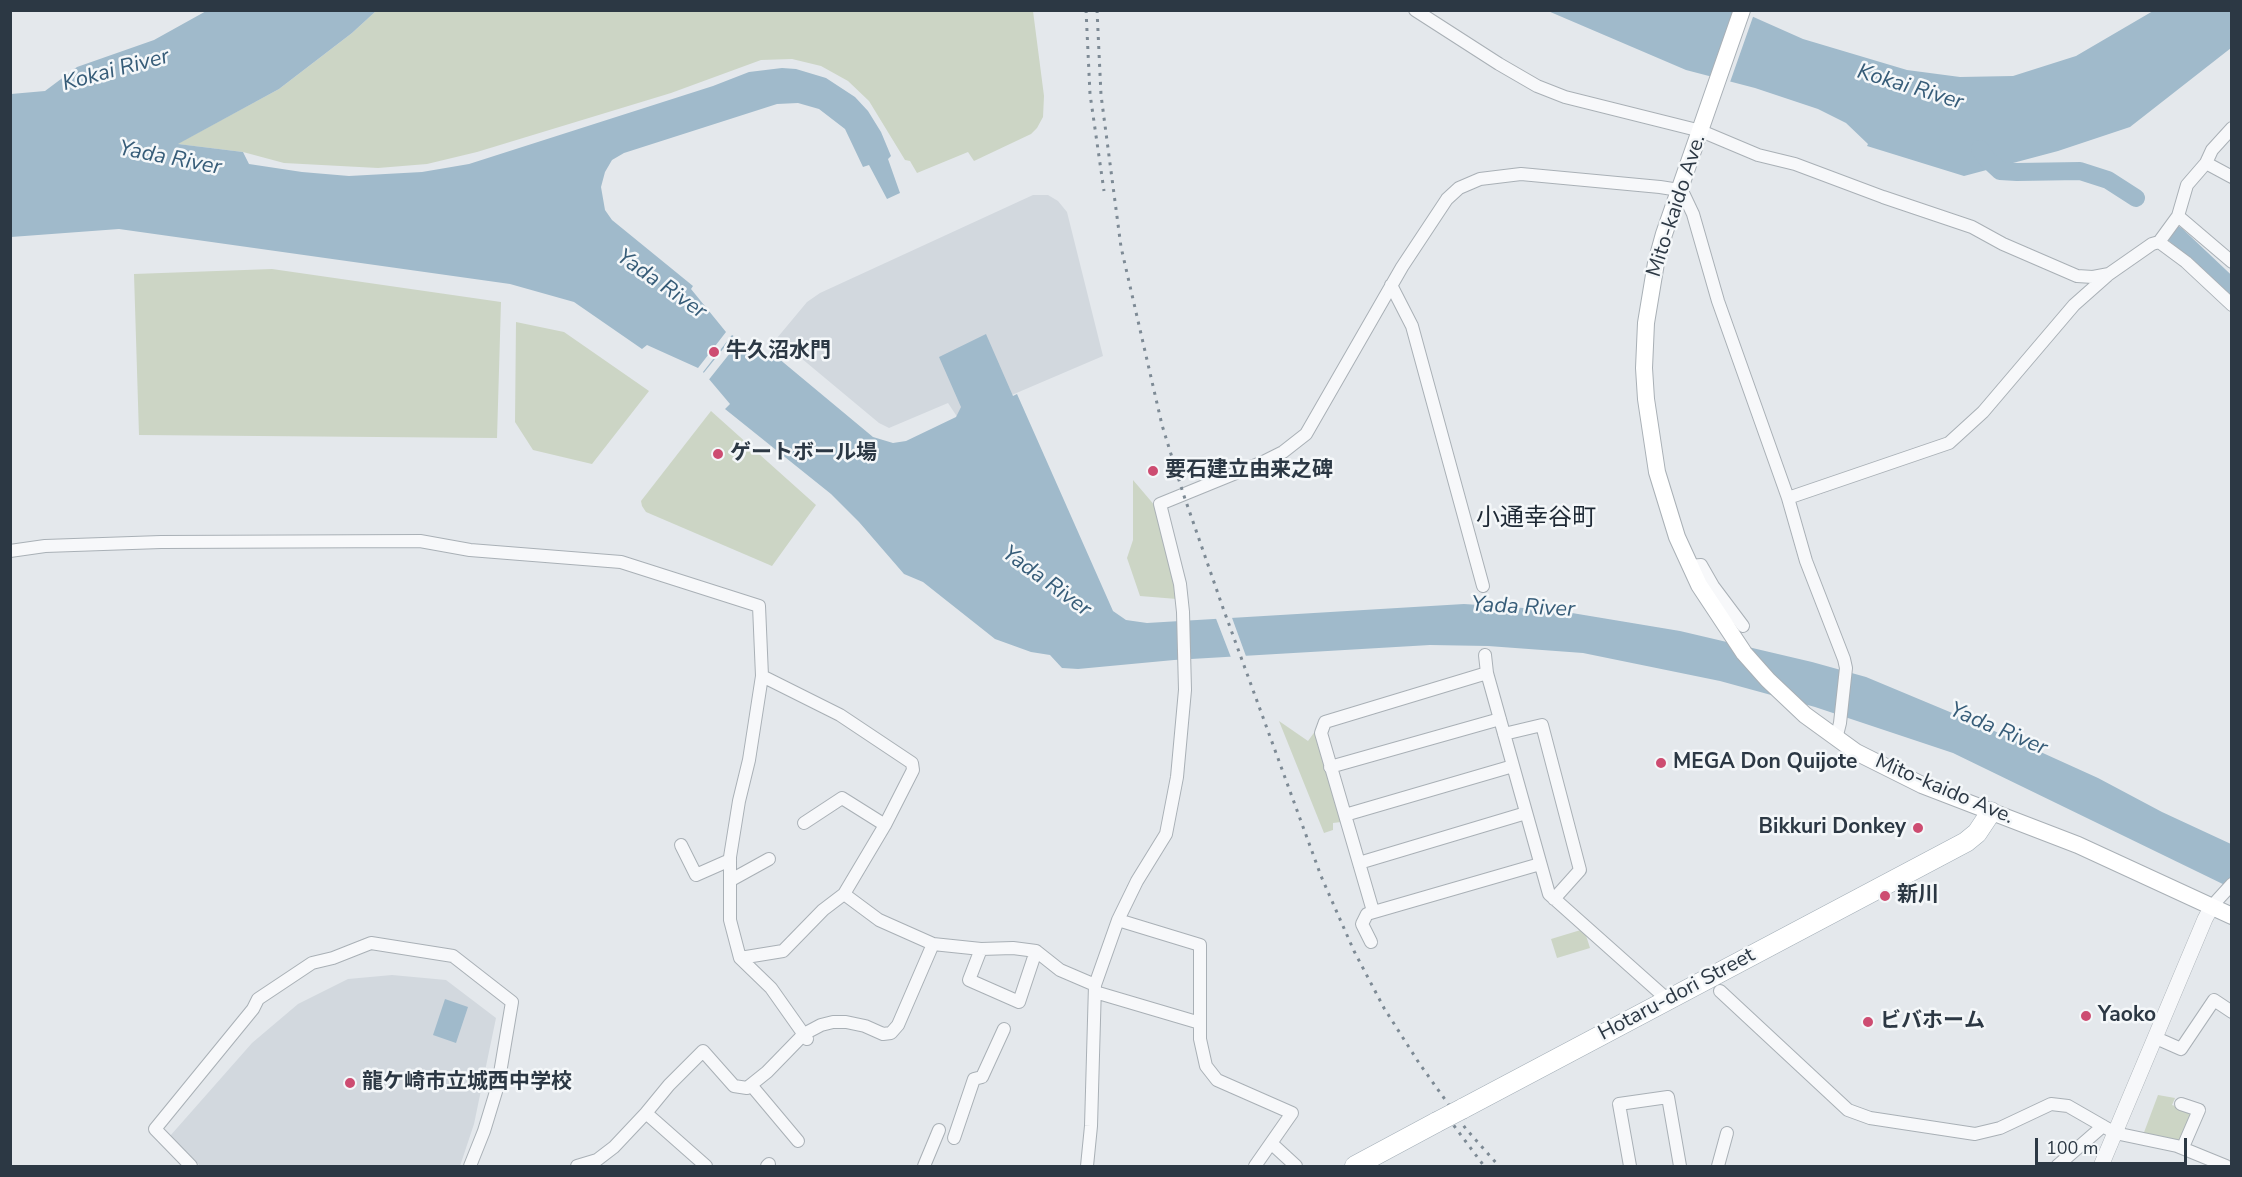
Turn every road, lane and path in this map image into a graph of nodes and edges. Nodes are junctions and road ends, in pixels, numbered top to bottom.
1 (1415, 10) edge
2 (1742, 10) edge
3 (2232, 128) edge
4 (1701, 131) junction
5 (2206, 163) junction
6 (2232, 177) edge
7 (1679, 190) junction
8 (2178, 216) junction
9 (2159, 242) junction
10 (2232, 262) edge
11 (2109, 274) junction
12 (1391, 285) junction
13 (2232, 305) edge
14 (1788, 498) junction
15 (10, 551) edge
16 (1689, 566) junction
17 (1483, 586) dead end
18 (1743, 626) dead end
19 (1485, 655) dead end
20 (1487, 673) junction
21 (762, 676) junction
22 (1500, 719) junction
23 (1838, 731) junction
24 (1504, 735) junction
25 (1513, 766) junction
26 (1330, 767) junction
27 (1991, 812) junction
28 (1526, 813) junction
29 (1345, 815) junction
30 (804, 823) dead end
31 (885, 825) junction
32 (681, 845) dead end
33 (769, 859) dead end
34 (730, 860) junction
35 (1359, 863) junction
36 (1540, 864) junction
37 (731, 880) junction
38 (2232, 884) edge
39 (844, 894) junction
40 (1554, 899) junction
41 (2217, 900) junction
42 (1373, 912) junction
43 (2232, 916) edge
44 (1118, 920) junction
45 (1371, 942) dead end
46 (933, 944) junction
47 (981, 949) junction
48 (1036, 951) junction
49 (740, 958) junction
50 (1095, 988) junction
51 (1720, 991) dead end
52 (1668, 1000) junction
53 (2232, 1012) edge
54 (1200, 1023) junction
55 (1004, 1029) dead end
56 (806, 1036) junction
57 (2156, 1038) junction
58 (751, 1085) junction
59 (2181, 1104) dead end
60 (646, 1113) junction
61 (939, 1130) dead end
62 (2109, 1130) junction
63 (1726, 1133) dead end
64 (954, 1138) dead end
65 (798, 1141) dead end
66 (1271, 1143) junction
67 (2183, 1147) junction
68 (2104, 1165) edge
69 (191, 1167) edge
70 (470, 1167) edge
71 (577, 1167) edge
72 (706, 1167) edge
73 (924, 1167) edge
74 (1087, 1167) edge
75 (1255, 1167) edge
76 (1296, 1167) edge
77 (1355, 1167) edge
78 (1630, 1167) edge
79 (1680, 1167) edge
80 (1718, 1167) edge
81 (2057, 1167) edge
82 (2226, 1167) edge

1 - 4 street
2 - 4 main road, Mito-kaido Ave.
3 - 5 street
4 - 7 main road, Mito-kaido Ave.
4 - 11 street
5 - 6 street
5 - 8 street
7 - 12 street
7 - 14 street
7 - 16 main road, Mito-kaido Ave.
8 - 9 street
8 - 10 street
9 - 11 street
9 - 13 street
11 - 14 street
12 - 17 street
12 - 44 street
14 - 23 street
15 - 21 street
16 - 18 street
16 - 23 main road, Mito-kaido Ave.
19 - 20 street
20 - 22 street
20 - 26 street
21 - 31 street
21 - 34 street
22 - 24 street
22 - 26 street
23 - 27 main road, Mito-kaido Ave.
24 - 25 street
24 - 40 street
25 - 28 street
25 - 29 street
26 - 29 street
27 - 41 main road, Mito-kaido Ave.
27 - 52 main road, Hotaru-dori Street
28 - 35 street
28 - 36 street
29 - 35 street
30 - 31 street
31 - 39 street
32 - 34 street
33 - 37 street
34 - 37 street
35 - 42 street
36 - 40 street
36 - 42 street
37 - 49 street
38 - 41 street
39 - 46 street
39 - 49 street
40 - 52 street
41 - 43 main road, Mito-kaido Ave.
41 - 57 street
42 - 45 street
44 - 50 street
44 - 54 street
46 - 47 street
46 - 56 street
47 - 48 street
47 - 48 street
48 - 50 street
49 - 56 street
50 - 54 street
50 - 74 street
51 - 62 street
52 - 77 main road, Hotaru-dori Street, bridge
53 - 57 street
54 - 66 street
55 - 64 street
56 - 58 street
57 - 62 street
58 - 60 street
58 - 65 street
59 - 67 street
60 - 71 street
60 - 72 street
61 - 73 street
62 - 67 street
62 - 68 street
62 - 81 street
63 - 80 street
66 - 75 street
66 - 76 street
67 - 82 street
69 - 70 street
78 - 79 street

